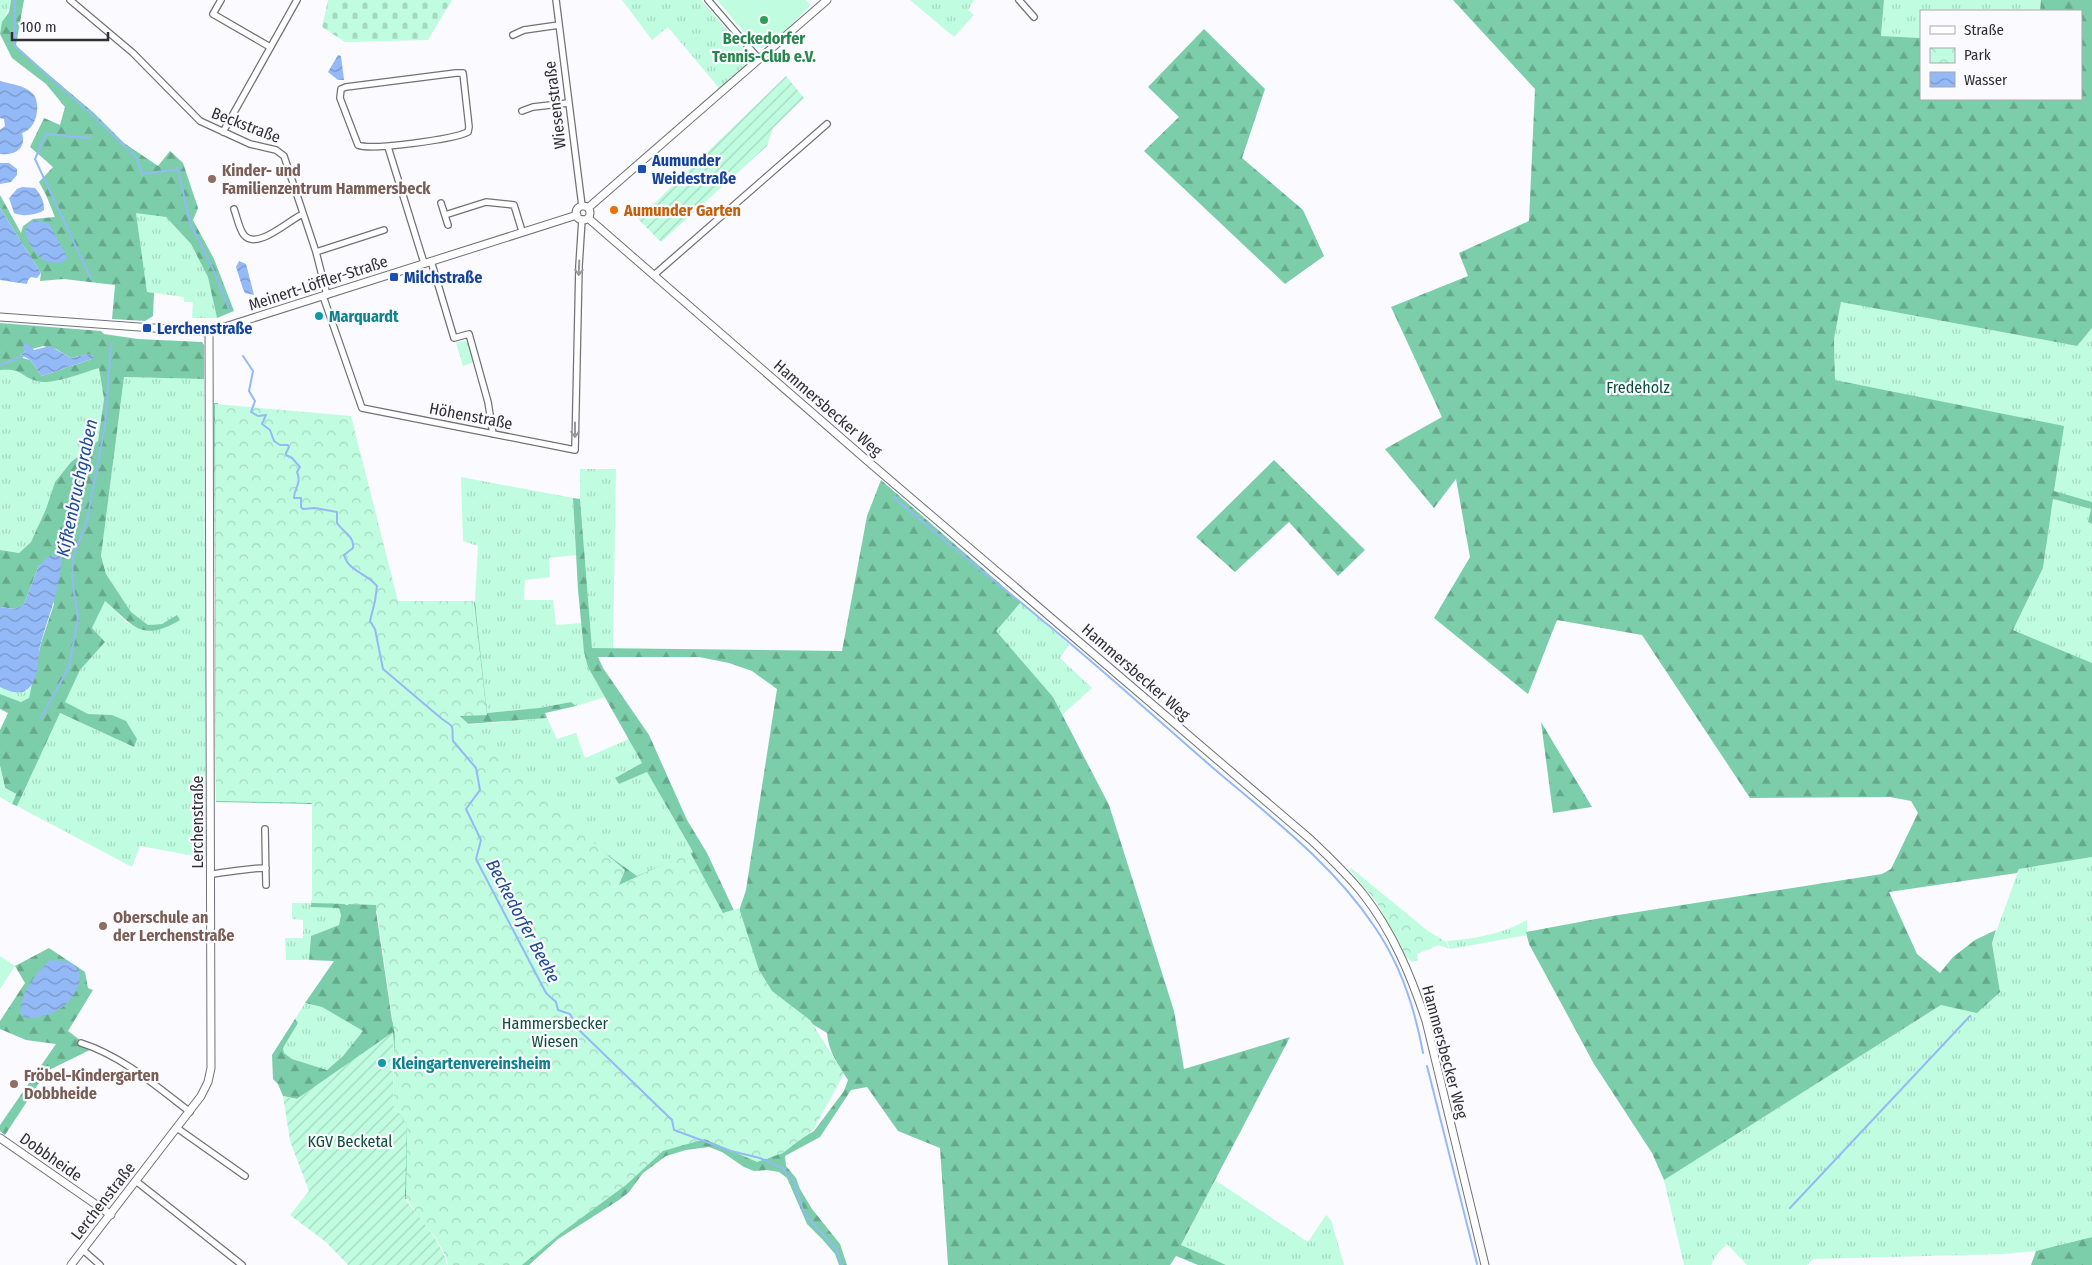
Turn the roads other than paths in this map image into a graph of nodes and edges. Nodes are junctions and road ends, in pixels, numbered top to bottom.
1 (70, 0) edge
2 (221, 0) edge
3 (296, 0) edge
4 (556, 0) edge
5 (708, 0) edge
6 (827, 0) edge
7 (1019, 0) edge
8 (1034, 17) dead end
9 (559, 25) junction
10 (513, 35) dead end
11 (270, 47) junction
12 (759, 59) junction
13 (568, 103) junction
14 (522, 112) dead end
15 (827, 124) dead end
16 (223, 132) junction
17 (388, 147) junction
18 (442, 202) dead end
19 (585, 207) junction
20 (234, 209) dead end
21 (303, 214) junction
22 (445, 216) junction
23 (582, 217) junction
24 (448, 225) dead end
25 (384, 230) dead end
26 (522, 232) junction
27 (316, 252) junction
28 (428, 262) junction
29 (654, 276) junction
30 (325, 296) junction
31 (0, 316) edge
32 (208, 332) junction
33 (493, 434) junction
34 (265, 829) dead end
35 (266, 868) junction
36 (211, 874) junction
37 (266, 885) dead end
38 (81, 1043) dead end
39 (190, 1112) junction
40 (177, 1128) junction
41 (0, 1138) edge
42 (245, 1176) dead end
43 (136, 1181) junction
44 (111, 1215) junction
45 (83, 1250) junction
46 (71, 1265) edge
47 (100, 1265) edge
48 (242, 1265) edge
49 (1485, 1265) edge

1 - 16 street, Beckstraße
2 - 11 street
3 - 11 street
4 - 9 street, Wiesenstraße
5 - 12 street
6 - 12 street
7 - 8 street
9 - 10 street
9 - 13 street, Wiesenstraße
11 - 16 street
12 - 19 street
13 - 14 street
13 - 19 street, Wiesenstraße
15 - 29 street
16 - 21 street, Beckstraße
17 - 17 street
17 - 28 street
18 - 22 street
19 - 23 street
19 - 23 street
20 - 21 street
21 - 27 street, Beckstraße
22 - 24 street
22 - 26 street
23 - 26 street, Meinert-Löffler-Straße
23 - 29 street, Hammersbecker Weg
23 -> 33 street, Höhenstraße
25 - 27 street
26 - 28 street, Meinert-Löffler-Straße
27 - 30 street, Beckstraße
28 - 30 street, Meinert-Löffler-Straße
28 - 33 street
29 - 49 street, Hammersbecker Weg
30 - 32 street, Meinert-Löffler-Straße
30 - 33 street, Höhenstraße
31 - 32 street, Meinert-Löffler-Straße
32 - 36 street, Lerchenstraße
34 - 35 street
35 - 36 street
35 - 37 street
36 - 39 street, Lerchenstraße
38 - 39 street
39 - 40 street, Lerchenstraße
40 - 42 street
40 - 43 street, Lerchenstraße
41 - 44 street, Dobbheide
43 - 44 street, Lerchenstraße
43 - 48 street
44 - 45 street, Lerchenstraße
45 - 46 street, Lerchenstraße
45 - 47 street

